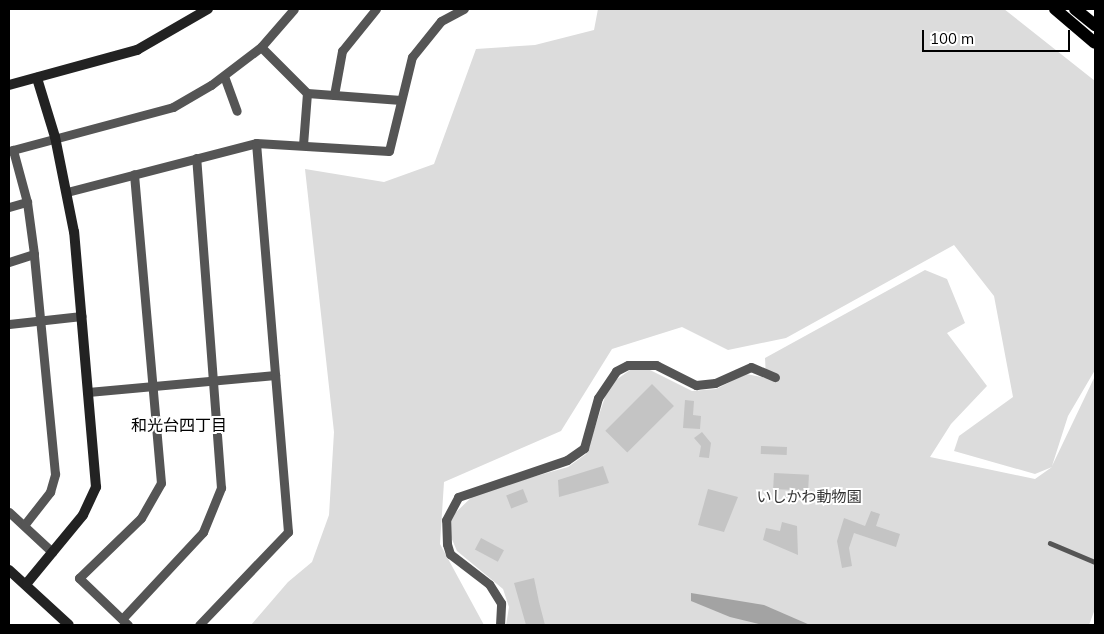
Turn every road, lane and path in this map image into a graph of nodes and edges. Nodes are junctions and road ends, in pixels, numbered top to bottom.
1 (208, 9) edge
2 (294, 9) edge
3 (376, 9) edge
4 (464, 9) edge
5 (1055, 9) edge
6 (1075, 9) edge
7 (451, 11) edge
8 (1095, 26) edge
9 (1095, 43) edge
10 (261, 47) junction
11 (224, 76) junction
12 (37, 78) junction
13 (9, 85) edge
14 (307, 93) junction
15 (334, 95) junction
16 (401, 100) junction
17 (237, 111) dead end
18 (55, 137) junction
19 (256, 143) junction
20 (303, 145) junction
21 (11, 150) edge
22 (196, 158) junction
23 (134, 174) junction
24 (67, 192) junction
25 (27, 202) junction
26 (9, 207) edge
27 (34, 254) junction
28 (9, 262) edge
29 (82, 316) junction
30 (41, 320) junction
31 (9, 324) edge
32 (275, 376) junction
33 (775, 377) dead end
34 (215, 381) junction
35 (153, 386) junction
36 (88, 392) junction
37 (9, 512) edge
38 (25, 524) junction
39 (1050, 542) dead end
40 (52, 552) junction
41 (1095, 562) edge
42 (9, 570) edge
43 (27, 582) junction
44 (125, 622) edge
45 (69, 625) edge
46 (199, 625) edge
47 (500, 625) edge

1 - 12 street
2 - 10 street
3 - 15 street
4 - 7 street
5 - 9 main road
6 - 8 main road
7 - 16 street
10 - 11 street
10 - 14 street
11 - 17 street
11 - 18 street
12 - 13 street
12 - 18 street
14 - 15 street
14 - 20 street
15 - 16 street
16 - 20 street
18 - 21 street
18 - 24 street
19 - 20 street
19 - 22 street
19 - 32 street
21 - 25 street
22 - 23 street
22 - 34 street
23 - 24 street
23 - 35 street
24 - 29 street
25 - 26 street
25 - 27 street
27 - 28 street
27 - 30 street
29 - 30 street
29 - 36 street
30 - 31 street
30 - 38 street
32 - 34 street
32 - 46 street
33 - 47 street
34 - 35 street
34 - 44 street
35 - 36 street
35 - 44 street
36 - 40 street
37 - 38 street
38 - 40 street
39 - 41 lane
40 - 43 street
42 - 43 street
43 - 45 street

